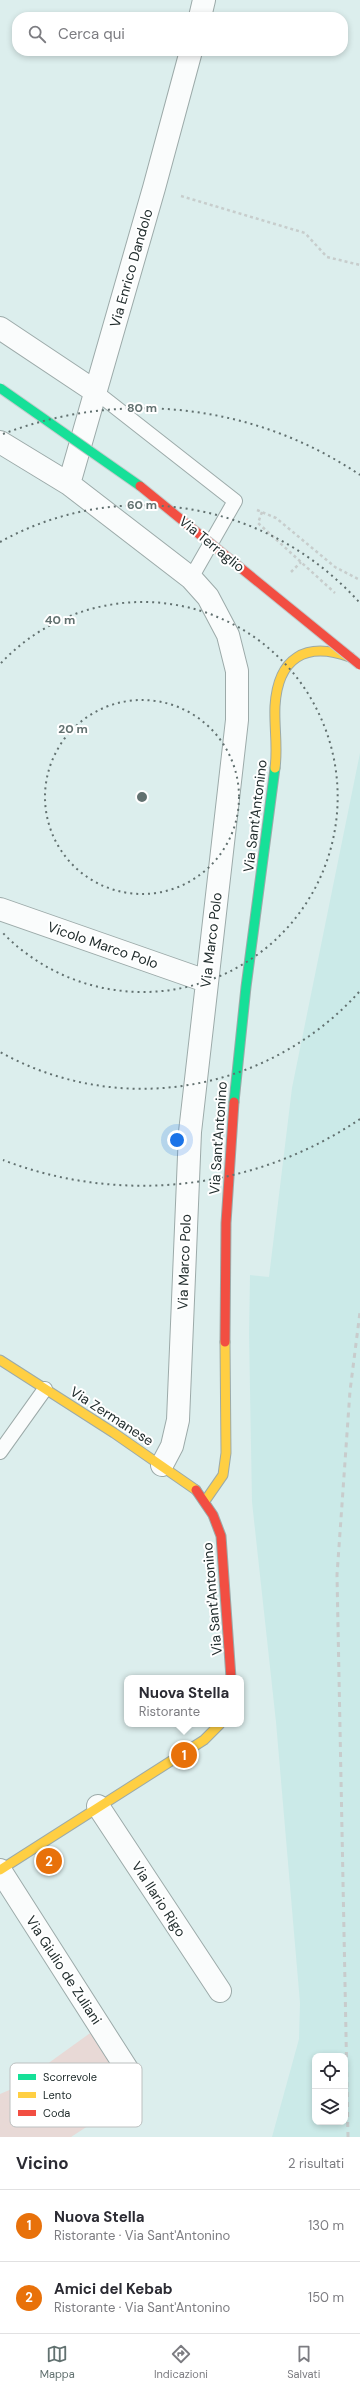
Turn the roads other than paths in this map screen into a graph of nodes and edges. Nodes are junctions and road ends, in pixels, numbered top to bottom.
1 (204, 0) edge
2 (201, 12) edge
3 (190, 56) edge
4 (0, 328) edge
5 (0, 388) edge
6 (96, 392) junction
7 (0, 442) edge
8 (69, 484) junction
9 (191, 578) junction
10 (350, 657) junction
11 (360, 665) edge
12 (0, 909) edge
13 (206, 981) junction
14 (0, 1360) edge
15 (45, 1390) junction
16 (0, 1452) edge
17 (162, 1465) junction
18 (205, 1501) junction
19 (231, 1675) edge
20 (217, 1727) edge
21 (98, 1806) junction
22 (0, 1870) edge
23 (220, 1991) dead end
24 (123, 2063) edge

1 - 2 street
3 - 6 street, Via Enrico Dandolo
4 - 6 street
5 - 10 street, Via Terraglio, bridge
6 - 8 street, Via Enrico Dandolo
6 - 9 lane
7 - 8 street
8 - 9 street, Via Marco Polo
9 - 13 street, Via Marco Polo
10 - 11 street, Via Terraglio, bridge
10 - 18 street, Via Sant'Antonino
12 - 13 street, Vicolo Marco Polo
13 - 17 street, Via Marco Polo
14 - 15 street, Via Zermanese
15 - 16 lane
15 - 17 street, Via Zermanese
17 - 18 street, Via Zermanese
18 - 19 street, Via Sant'Antonino
20 - 21 street
21 - 22 street
21 - 23 street, Via Ilario Rigo
22 - 24 street, Via Giulio de Zuliani

